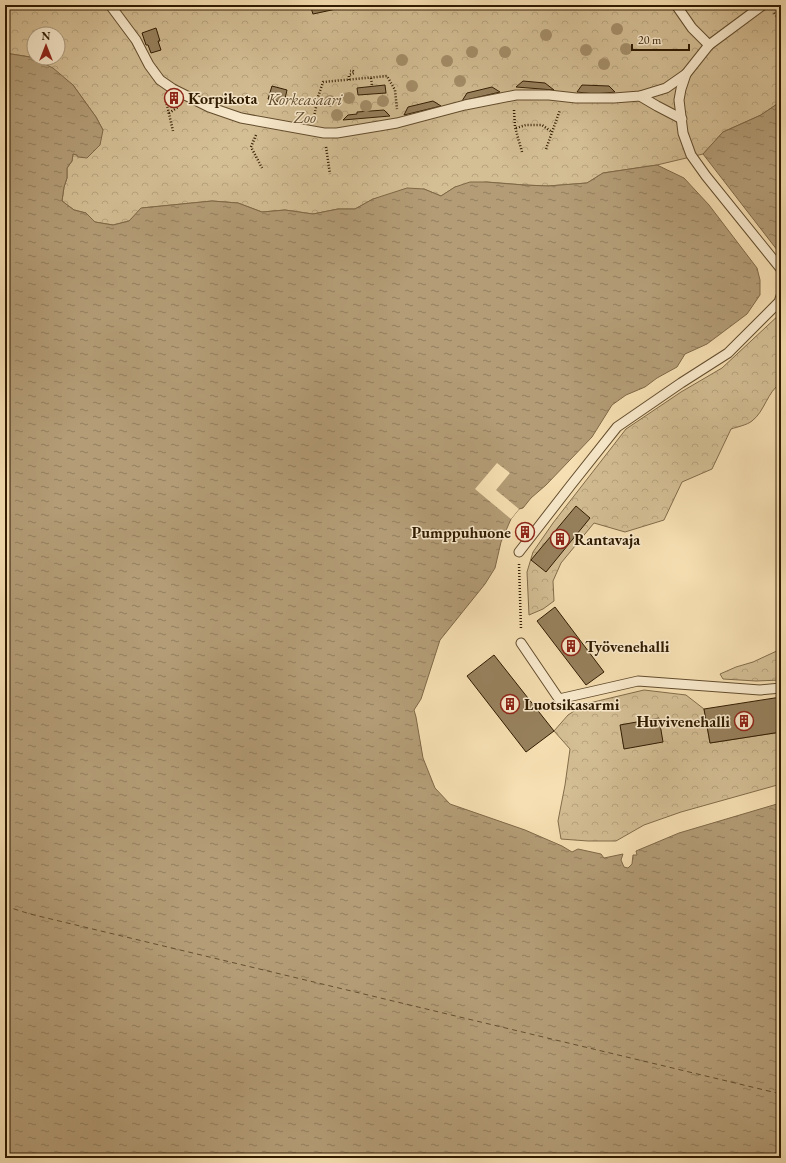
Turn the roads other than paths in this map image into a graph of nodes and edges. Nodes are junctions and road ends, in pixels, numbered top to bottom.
1 (110, 5) edge
2 (676, 5) edge
3 (762, 5) edge
4 (709, 45) junction
5 (686, 74) junction
6 (640, 96) junction
7 (682, 119) junction
8 (781, 269) edge
9 (781, 296) edge
10 (519, 552) road end
11 (521, 643) road end
12 (781, 688) edge

1 - 6 lane
2 - 4 lane
3 - 4 lane
4 - 5 lane
5 - 6 lane
5 - 7 lane
6 - 7 lane
7 - 8 lane
9 - 10 lane
11 - 12 lane

